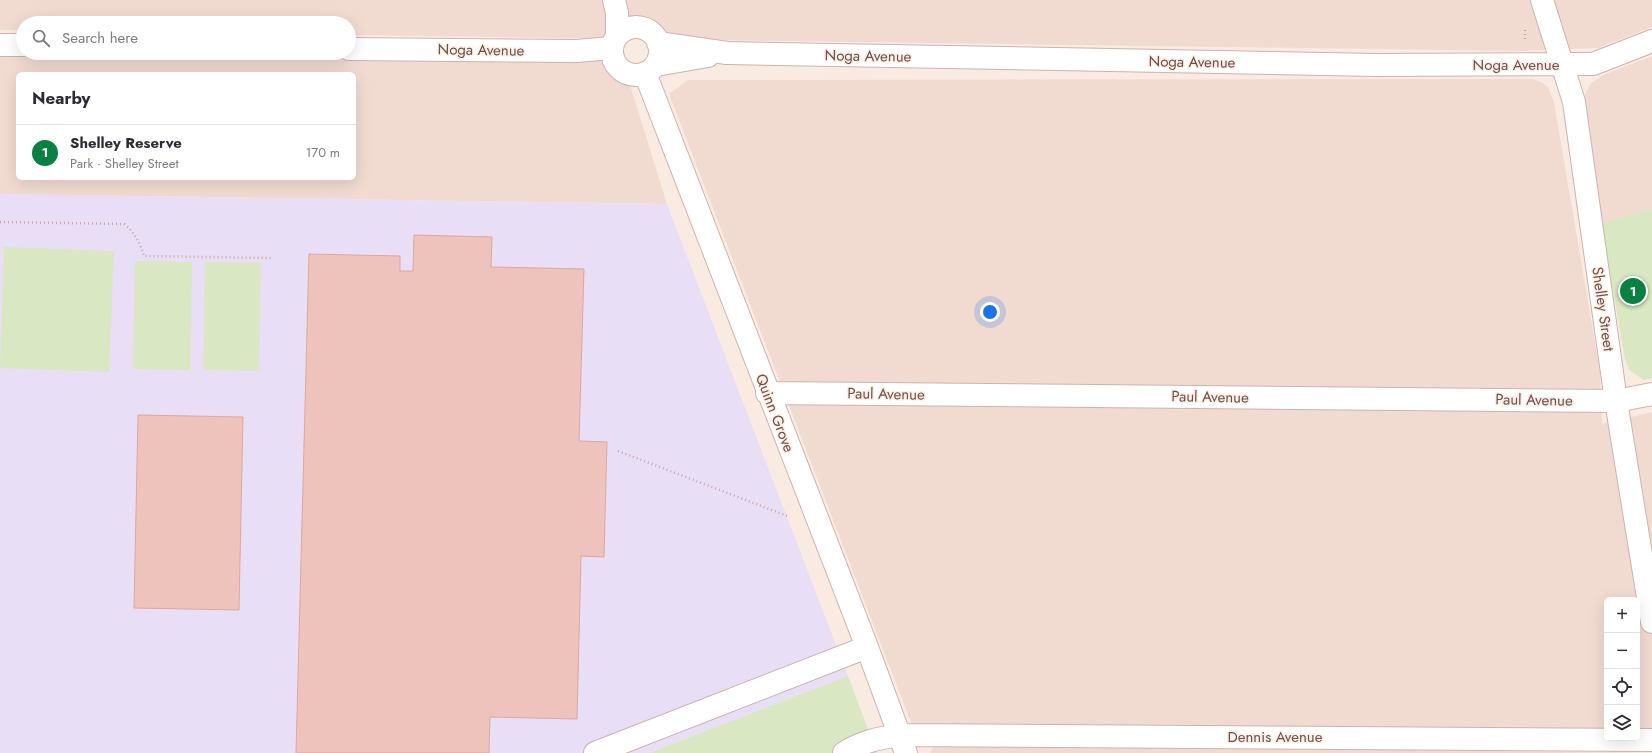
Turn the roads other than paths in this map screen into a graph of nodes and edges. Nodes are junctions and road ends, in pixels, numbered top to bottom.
1 (614, 0) edge
2 (623, 0) edge
3 (1542, 0) edge
4 (651, 35) junction
5 (1652, 41) edge
6 (615, 42) junction
7 (0, 45) edge
8 (16, 45) edge
9 (356, 49) edge
10 (727, 53) junction
11 (1563, 64) junction
12 (650, 69) junction
13 (767, 393) junction
14 (1652, 394) edge
15 (1616, 401) junction
16 (1652, 622) edge
17 (867, 647) junction
18 (1652, 740) edge
19 (902, 744) edge
20 (1290, 745) edge
21 (595, 753) edge
22 (844, 753) edge

1 - 6 street
2 - 4 street
3 - 11 street, Shelley Street
4 - 6 street
4 - 10 street, Noga Avenue
4 - 12 street
5 - 11 street, Noga Avenue
6 - 9 street, Noga Avenue
6 - 12 street
7 - 8 street
10 - 11 street, Noga Avenue
10 - 12 street, Noga Avenue
11 - 15 street, Shelley Street
12 - 13 street, Quinn Grove
13 - 15 street, Paul Avenue
13 - 17 street, Quinn Grove
14 - 15 street, Paul Avenue
15 - 16 street, Shelley Street
17 - 19 street, Quinn Grove
17 - 21 street
18 - 20 street, Dennis Avenue
19 - 20 street, Dennis Avenue
19 - 22 street, Dennis Avenue

